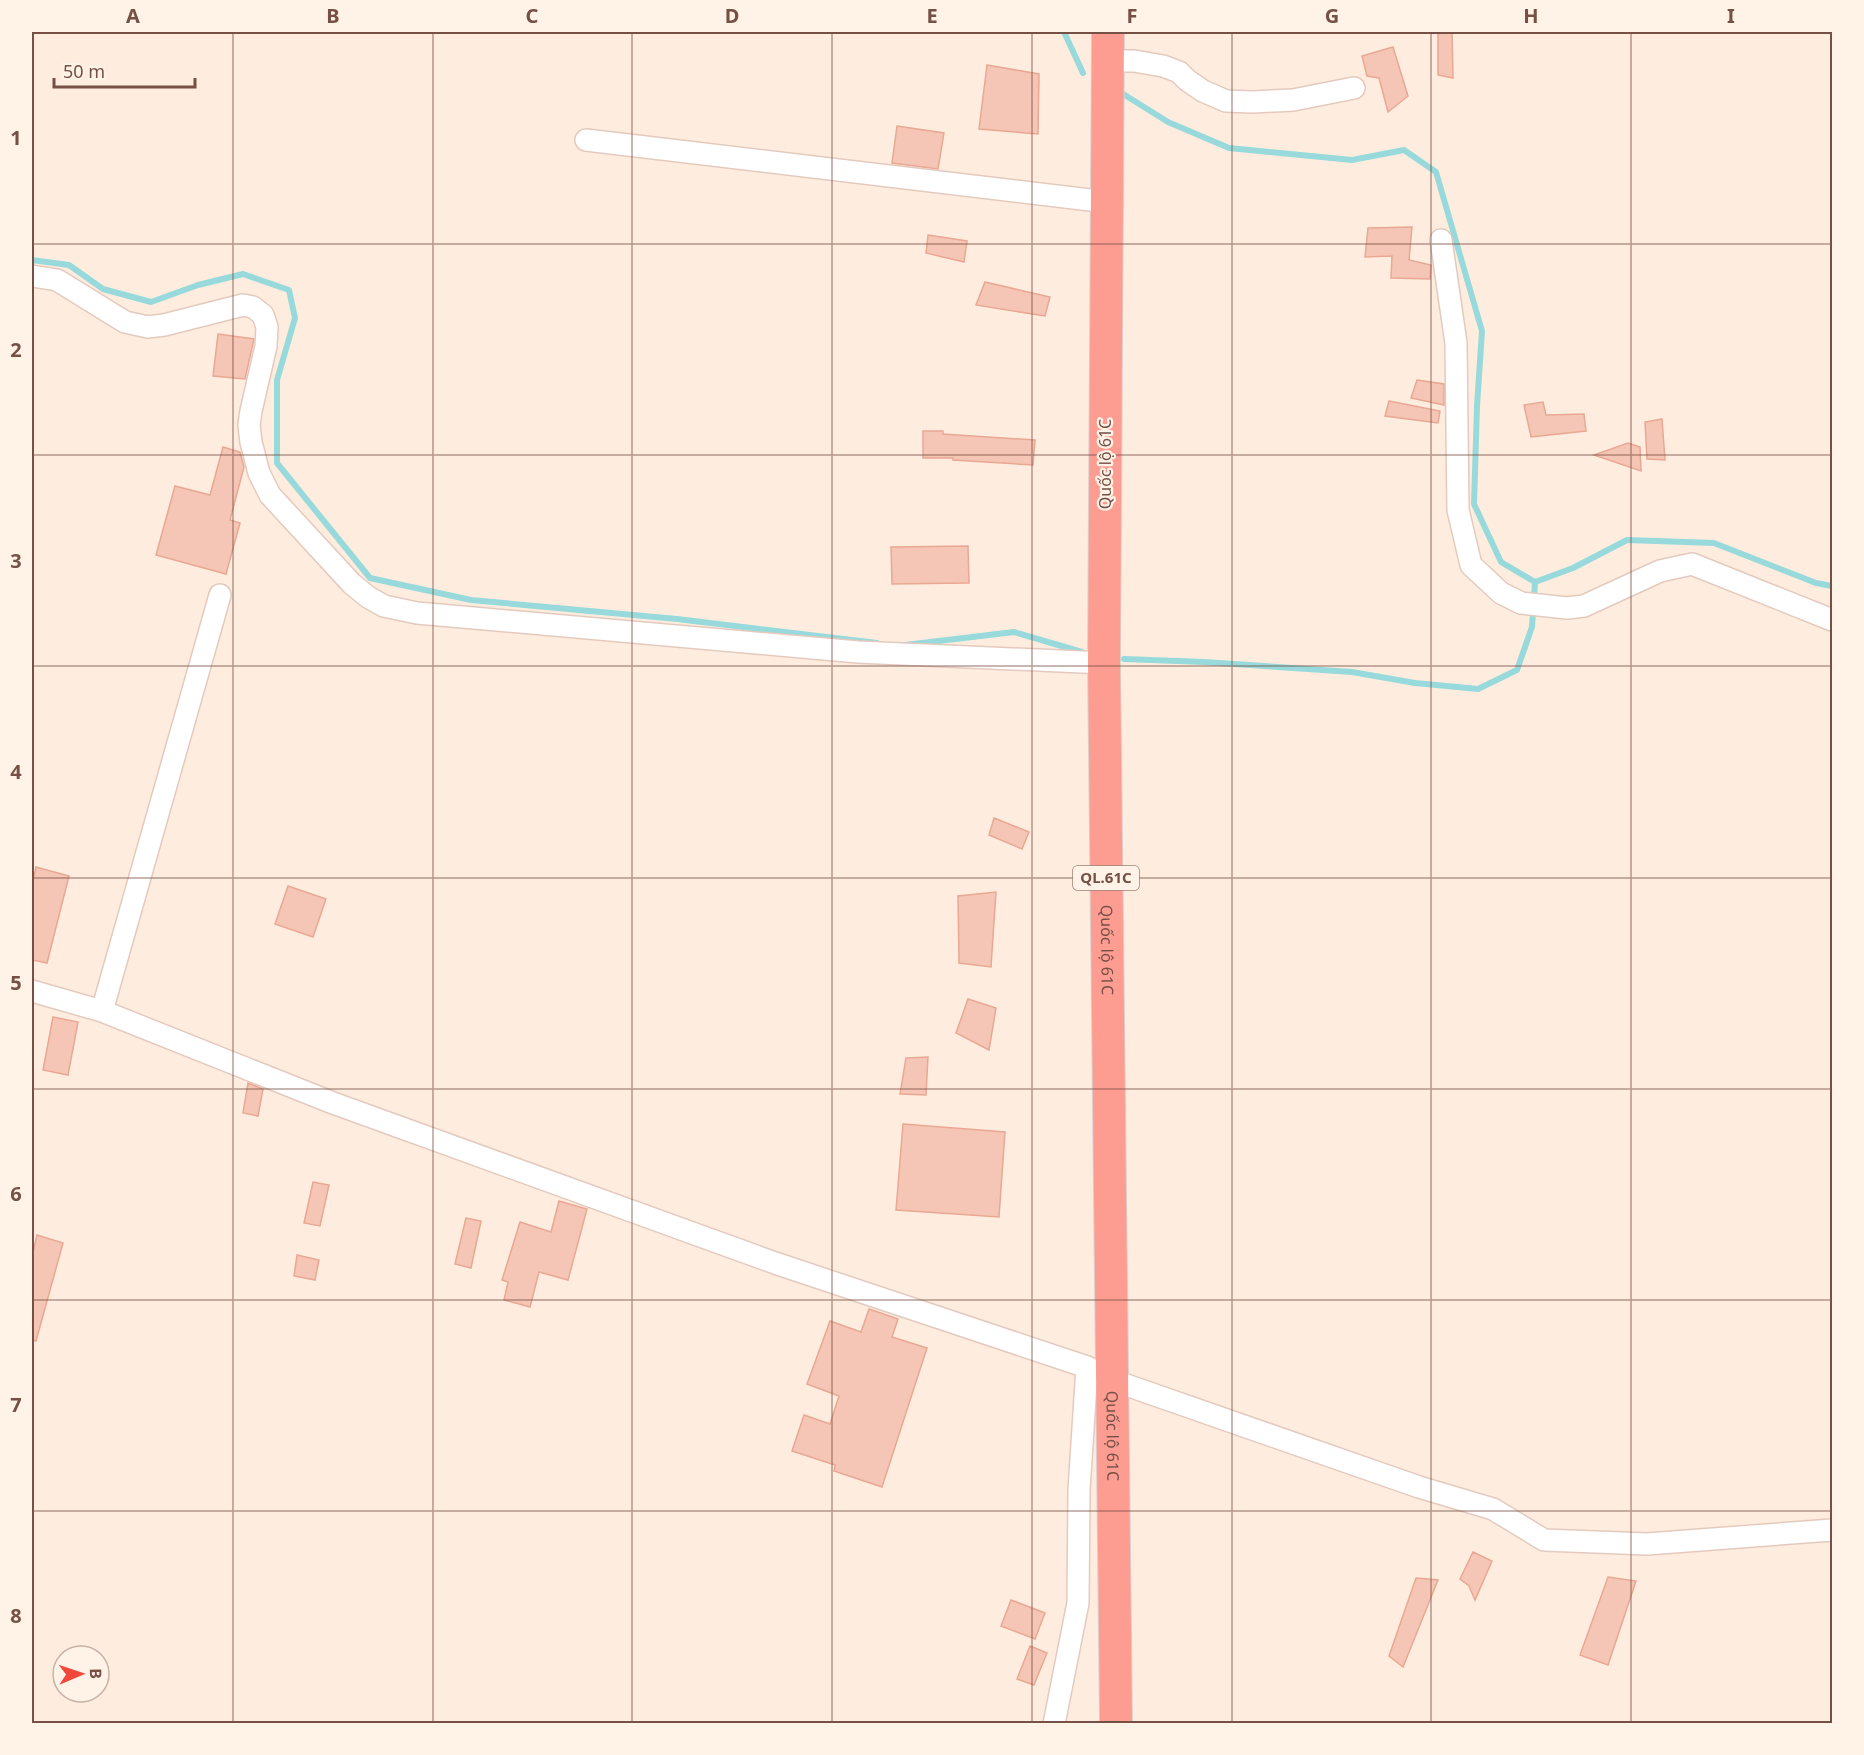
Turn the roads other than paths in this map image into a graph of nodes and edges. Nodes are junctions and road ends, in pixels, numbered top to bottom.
1 (1108, 46) edge
2 (1354, 88) dead end
3 (585, 140) dead end
4 (1107, 202) junction
5 (1441, 240) dead end
6 (32, 276) edge
7 (220, 595) dead end
8 (1833, 620) edge
9 (1104, 663) junction
10 (32, 991) edge
11 (102, 1011) junction
12 (1099, 1373) junction
13 (1833, 1530) edge
14 (1054, 1724) edge
15 (1116, 1724) edge

1 - 2 street
1 - 4 highway, Quốc lộ 61C / QL.61C
3 - 4 street
4 - 9 highway, Quốc lộ 61C / QL.61C
5 - 8 street
6 - 9 street
7 - 11 street
9 - 12 highway, Quốc lộ 61C / QL.61C
10 - 11 street
11 - 12 street
12 - 13 street
12 - 14 street
12 - 15 highway, Quốc lộ 61C / QL.61C

